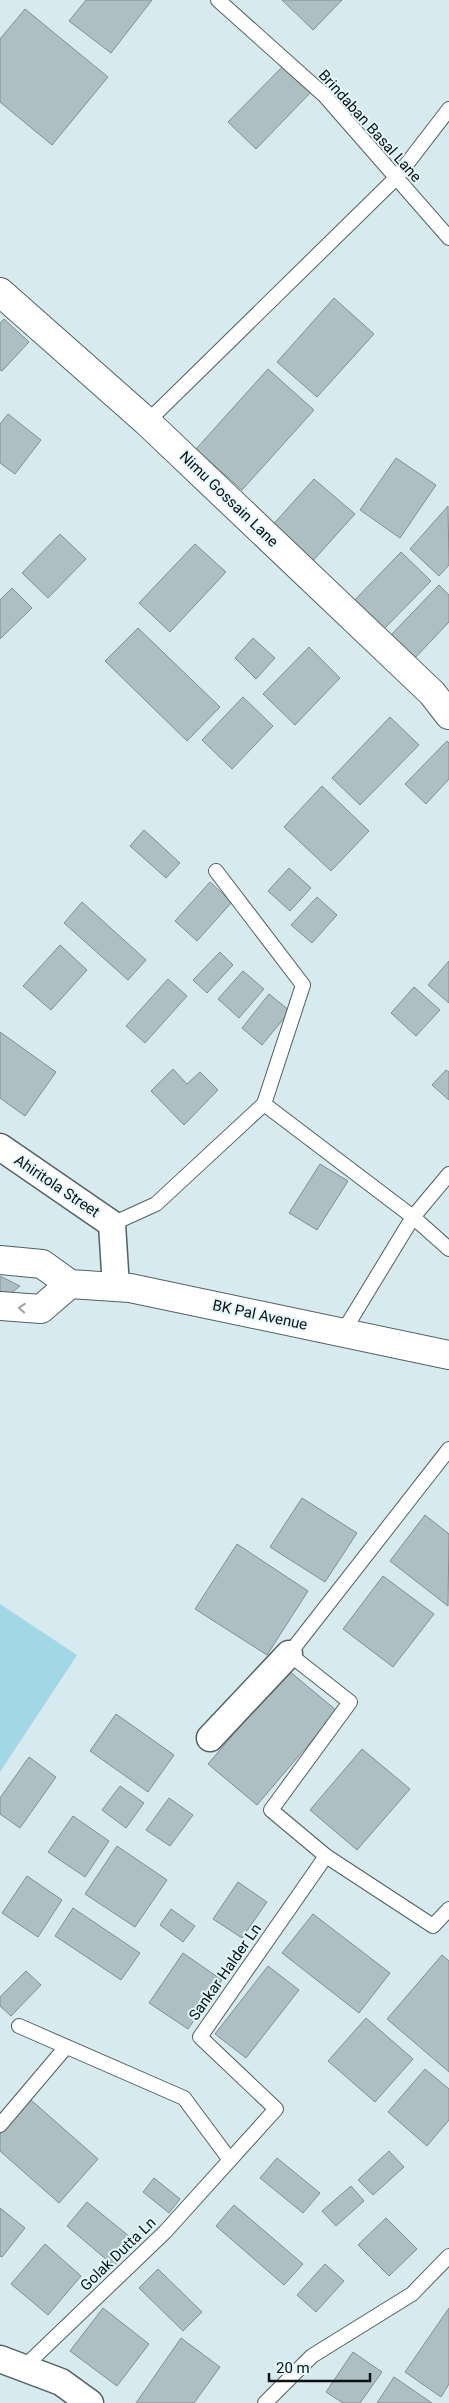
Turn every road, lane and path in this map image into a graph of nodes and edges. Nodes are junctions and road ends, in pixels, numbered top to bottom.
1 (218, 0) edge
2 (449, 109) edge
3 (396, 178) junction
4 (449, 238) edge
5 (0, 292) edge
6 (148, 422) junction
7 (449, 715) edge
8 (216, 871) dead end
9 (264, 1104) junction
10 (0, 1147) edge
11 (449, 1174) edge
12 (413, 1217) junction
13 (112, 1224) junction
14 (449, 1249) edge
15 (0, 1260) edge
16 (70, 1284) junction
17 (116, 1287) junction
18 (0, 1306) edge
19 (343, 1332) junction
20 (449, 1355) edge
21 (449, 1449) edge
22 (289, 1654) junction
23 (210, 1738) dead end
24 (326, 1856) junction
25 (449, 1909) edge
26 (19, 2026) dead end
27 (66, 2047) junction
28 (0, 2125) edge
29 (230, 2160) junction
30 (449, 2256) edge
31 (12, 2363) edge
32 (90, 2403) edge
33 (265, 2403) edge

1 - 3 lane, Brindaban Basal Lane
2 - 3 lane
3 - 4 lane, Brindaban Basal Lane
3 - 6 lane
5 - 6 street, Nimu Gossain Lane
6 - 7 street, Nimu Gossain Lane
8 - 9 lane
9 - 12 lane
9 - 13 lane
10 - 13 street, Ahiritola Street
11 - 12 lane
12 - 14 lane
12 - 19 lane
13 - 17 street, Ahiritola Street
15 - 16 street
16 - 17 street, BK Pal Avenue
16 -> 18 street
17 - 19 street, BK Pal Avenue
19 - 20 street, BK Pal Avenue
21 - 22 lane
22 - 23 street
22 - 24 lane
24 - 25 lane
24 - 29 lane, Sankar Halder Ln
26 - 27 lane
27 - 28 lane
27 - 29 lane
29 - 31 lane, Golak Dutta Ln
30 - 33 lane
31 - 32 street

